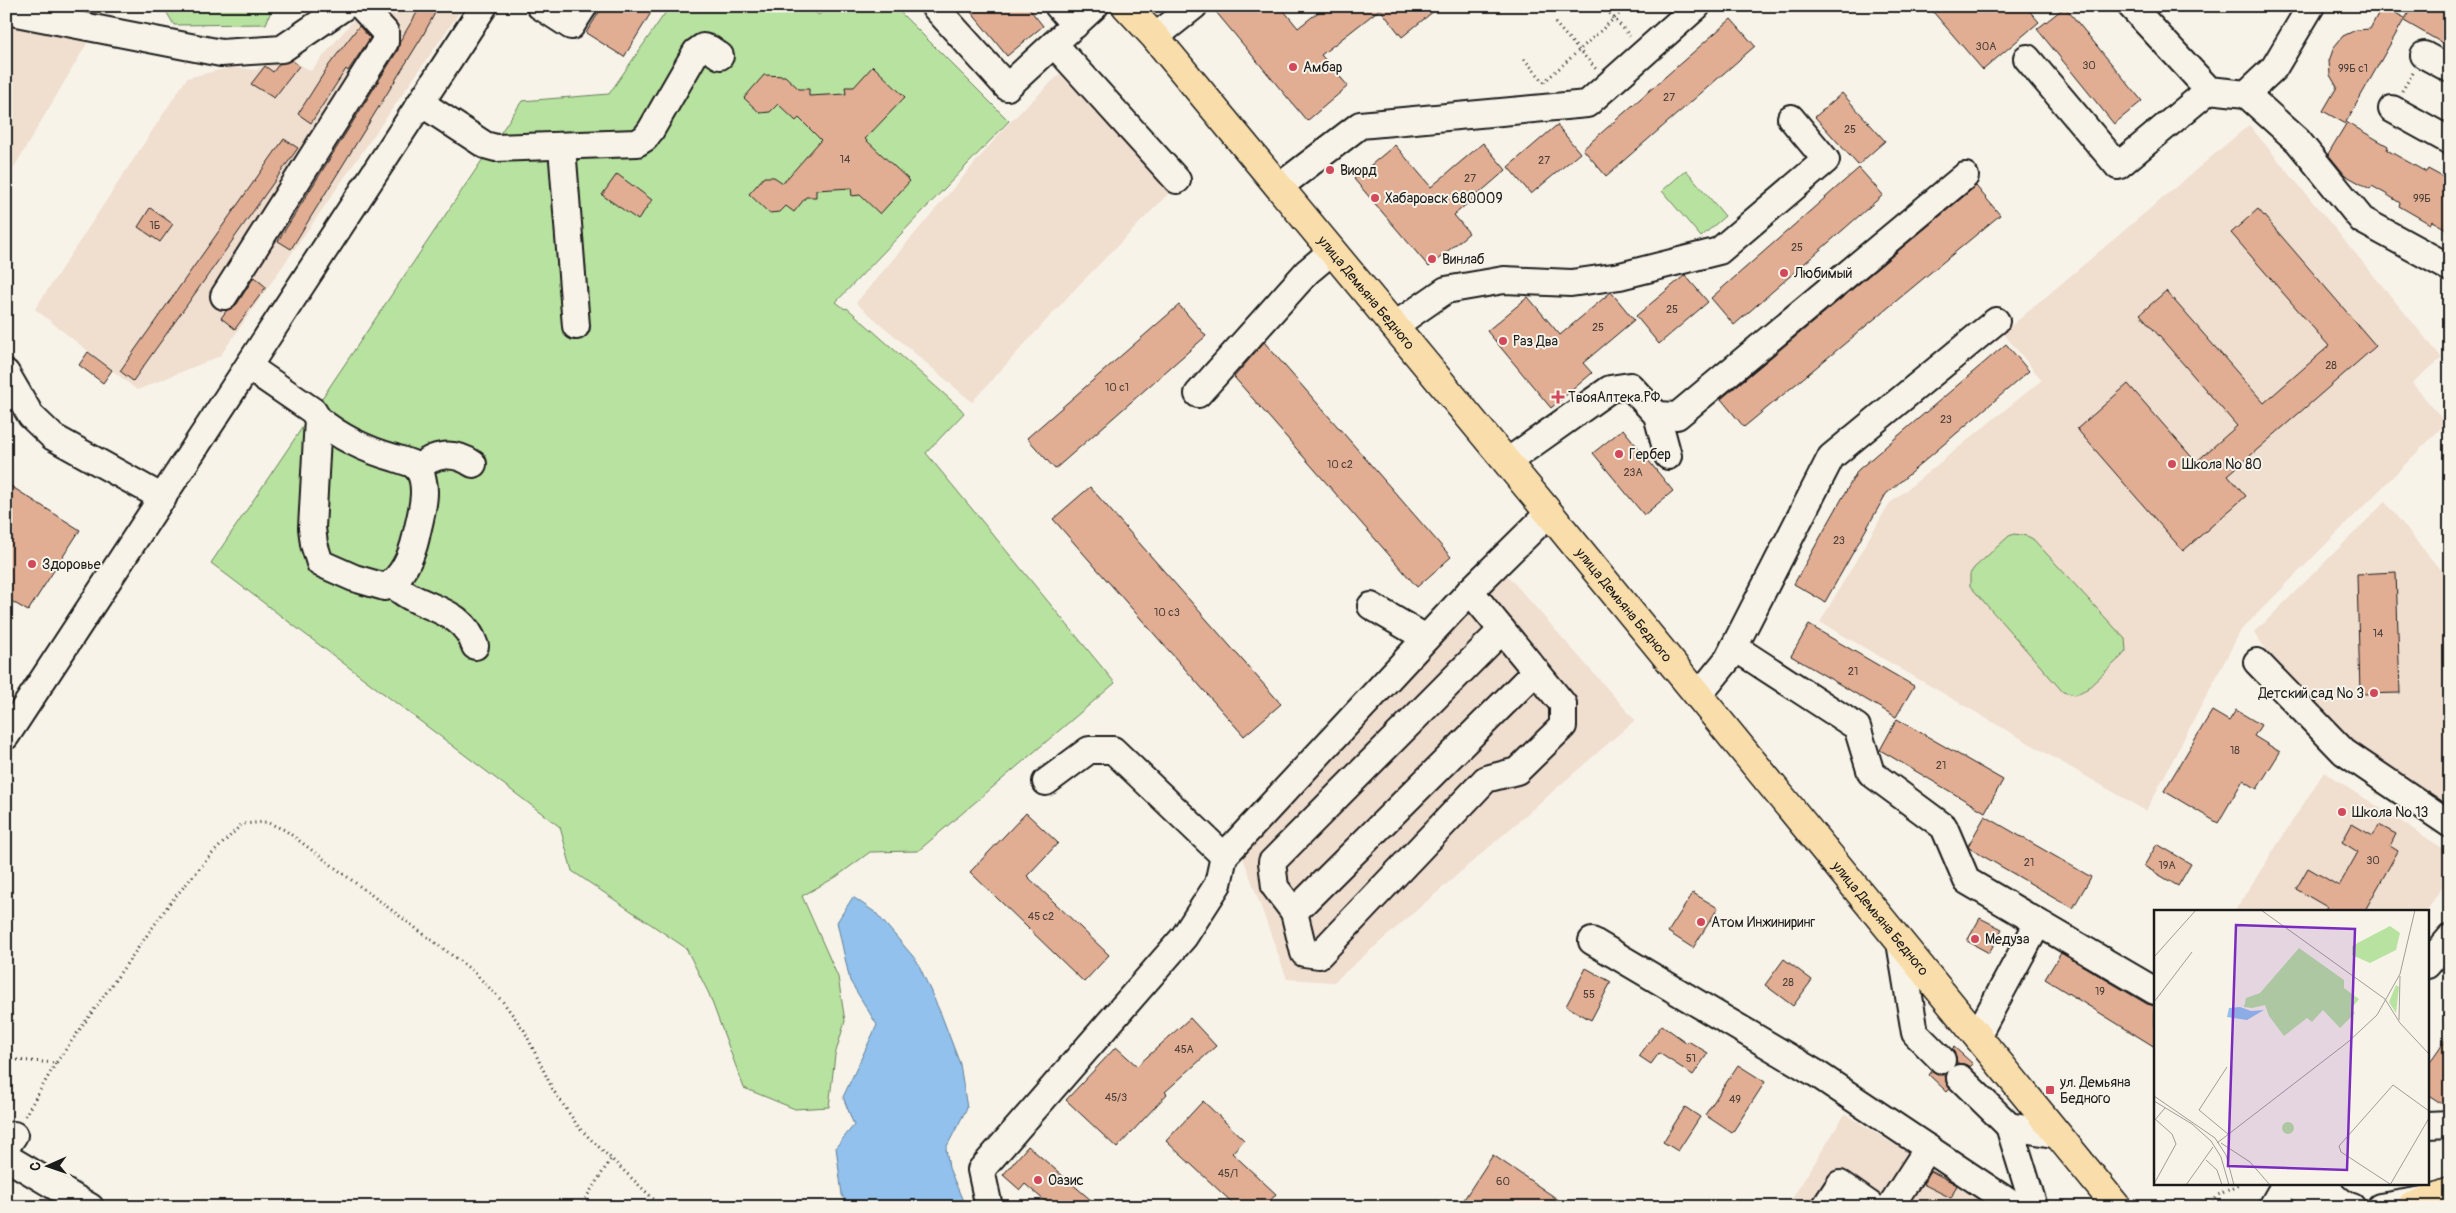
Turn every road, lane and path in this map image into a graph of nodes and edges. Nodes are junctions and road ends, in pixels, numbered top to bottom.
1 (345, 6) edge
2 (361, 6) edge
3 (484, 6) edge
4 (540, 6) edge
5 (584, 6) edge
6 (934, 6) edge
7 (1096, 6) edge
8 (1126, 6) edge
9 (1194, 6) edge
10 (1603, 6) edge
11 (1628, 6) edge
12 (1697, 6) edge
13 (2131, 6) edge
14 (2311, 6) edge
15 (6, 11) edge
16 (1066, 16) edge
17 (1614, 18) junction
18 (1555, 23) dead end
19 (1155, 37) junction
20 (1632, 37) dead end
21 (1054, 44) junction
22 (1579, 50) junction
23 (2424, 55) joint
24 (720, 56) dead end
25 (2027, 58) dead end
26 (1524, 59) dead end
27 (2450, 69) edge
28 (1601, 75) dead end
29 (1544, 82) junction
30 (1549, 88) dead end
31 (2209, 90) junction
32 (2246, 94) junction
33 (421, 103) junction
34 (2392, 109) joint
35 (1791, 118) dead end
36 (2450, 140) edge
37 (562, 147) junction
38 (1965, 176) dead end
39 (1177, 180) dead end
40 (1279, 187) junction
41 (1332, 251) junction
42 (2450, 268) edge
43 (224, 296) dead end
44 (1996, 321) dead end
45 (576, 326) dead end
46 (1394, 326) junction
47 (249, 367) junction
48 (6, 373) edge
49 (1198, 394) dead end
50 (1657, 415) junction
51 (318, 419) junction
52 (1668, 456) dead end
53 (1507, 462) junction
54 (473, 464) dead end
55 (418, 469) junction
56 (163, 498) junction
57 (1549, 513) junction
58 (392, 583) junction
59 (1470, 591) junction
60 (1371, 606) dead end
61 (1502, 630) junction
62 (1426, 638) junction
63 (475, 646) dead end
64 (1734, 648) junction
65 (2256, 662) dead end
66 (1536, 671) junction
67 (1698, 696) junction
68 (8, 729) edge
69 (1046, 782) dead end
70 (2450, 824) edge
71 (1224, 856) junction
72 (1294, 912) junction
73 (2038, 923) junction
74 (2450, 938) edge
75 (1592, 940) dead end
76 (1900, 942) junction
77 (2428, 964) edge
78 (2154, 990) edge
79 (1977, 1036) junction
80 (17, 1060) dead end
81 (56, 1063) junction
82 (2450, 1124) edge
83 (2428, 1125) edge
84 (2009, 1126) junction
85 (2058, 1135) junction
86 (9, 1146) edge
87 (1928, 1148) junction
88 (611, 1159) junction
89 (2237, 1186) edge
90 (2284, 1186) edge
91 (2297, 1186) edge
92 (2327, 1186) edge
93 (2430, 1199) edge
94 (90, 1207) edge
95 (580, 1207) edge
96 (662, 1207) edge
97 (989, 1207) edge
98 (1825, 1207) edge
99 (1873, 1207) edge
100 (1890, 1207) edge
101 (2016, 1207) edge
102 (2034, 1207) edge
103 (2117, 1207) edge
104 (2210, 1207) edge
105 (2272, 1207) edge
106 (2314, 1207) edge
107 (2352, 1207) edge
108 (2380, 1207) edge

1 - 15 street
2 - 43 street
3 - 33 street
4 - 5 street
6 - 21 street
7 - 16 street
8 - 19 main road, улица Демьяна Бедного
9 - 19 street
10 - 17 path
11 - 17 path
12 - 40 street
13 - 31 street
14 - 32 street
16 - 21 street
17 - 20 path
17 - 22 path
18 - 22 path
19 - 40 main road, улица Демьяна Бедного
21 - 39 street
22 - 28 path
22 - 29 path
23 - 27 street
23 - 34 path
24 - 37 street
25 - 31 street
26 - 29 path
29 - 30 path
31 - 32 street
32 - 42 street
33 - 37 street
33 - 47 street
34 - 36 street
35 - 46 street
37 - 45 street
38 - 50 street
40 - 41 main road, улица Демьяна Бедного
41 - 46 main road, улица Демьяна Бедного
41 - 49 street
44 - 64 street
46 - 53 main road, улица Демьяна Бедного
47 - 51 street
47 - 56 street
48 - 56 street
50 - 52 street
50 - 53 street
51 - 55 street
51 - 58 street
53 - 57 main road, улица Демьяна Бедного
54 - 55 street
55 - 58 street
56 - 68 street
57 - 59 street
57 - 67 main road, улица Демьяна Бедного
58 - 63 street
59 - 61 street
59 - 62 street
60 - 62 street
61 - 66 street
61 - 72 street
62 - 71 street
64 - 67 street
64 - 73 street
65 - 70 street
66 - 72 street
66 - 72 street
67 - 76 main road, улица Демьяна Бедного
69 - 71 street
71 - 97 street
73 - 78 street
73 - 79 street
74 - 77 street
75 - 87 street
76 - 79 main road, улица Демьяна Бедного
76 - 84 street
79 - 85 main road, улица Демьяна Бедного
80 - 81 path
81 - 86 path
81 - 88 path
82 - 83 street
84 - 85 street
84 - 102 street
85 - 103 main road, улица Демьяна Бедного
86 - 94 street
87 - 100 street
87 - 101 street
88 - 95 path
88 - 96 path
89 - 104 path
90 - 105 street
91 - 106 street
92 - 107 street
93 - 108 street
98 - 99 street

